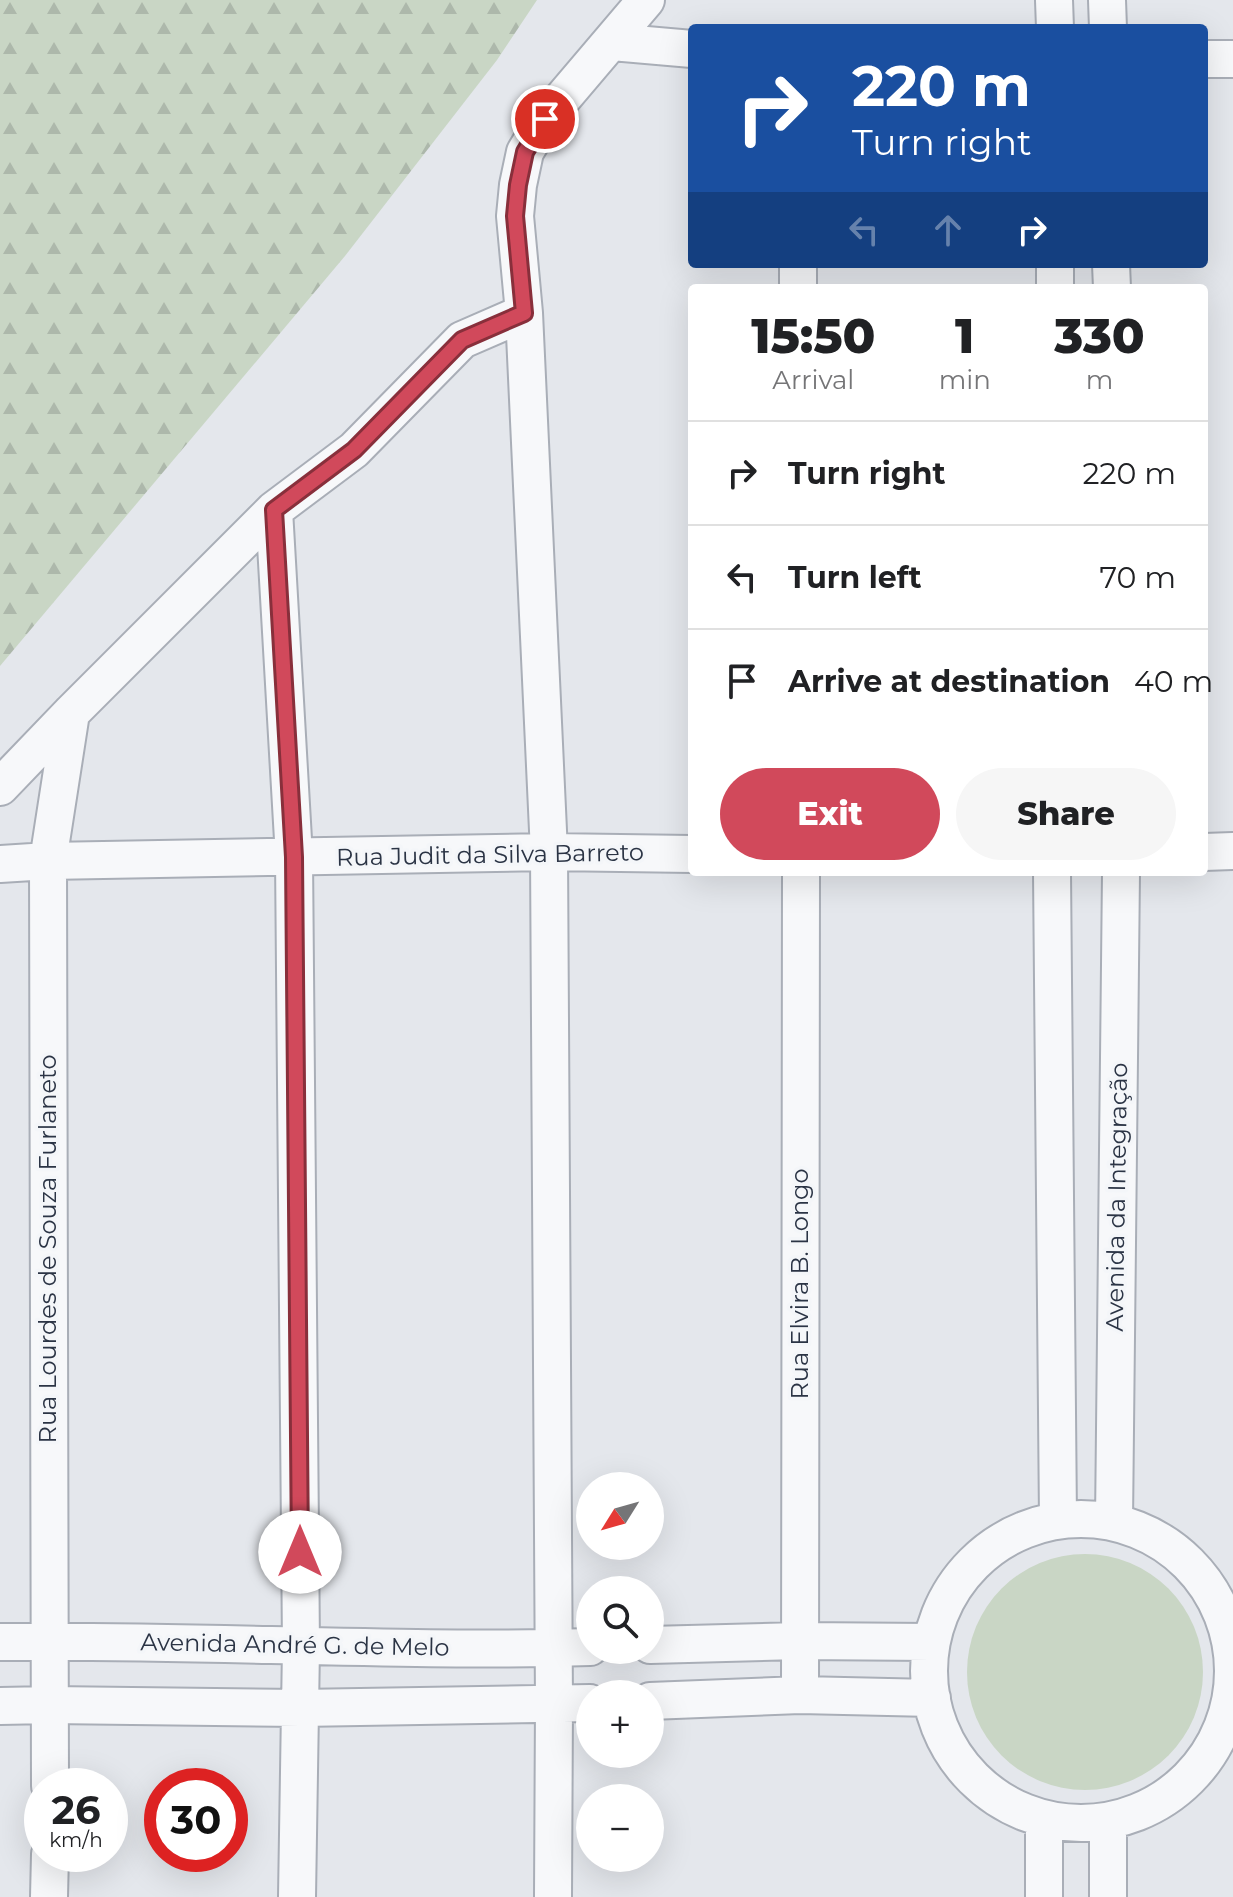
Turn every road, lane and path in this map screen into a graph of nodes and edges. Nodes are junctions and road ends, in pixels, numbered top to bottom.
1 (646, 0) edge
2 (1054, 0) edge
3 (1107, 0) edge
4 (1055, 24) edge
5 (1108, 24) edge
6 (612, 42) junction
7 (688, 49) edge
8 (1208, 59) edge
9 (1233, 59) edge
10 (524, 313) junction
11 (274, 510) junction
12 (71, 713) junction
13 (0, 787) edge
14 (1233, 851) edge
15 (549, 852) junction
16 (1208, 852) edge
17 (688, 854) edge
18 (294, 857) junction
19 (48, 861) junction
20 (0, 864) edge
21 (801, 876) edge
22 (1052, 876) edge
23 (1121, 876) edge
24 (1058, 1520) junction
25 (1114, 1522) junction
26 (48, 1641) junction
27 (799, 1641) junction
28 (0, 1642) edge
29 (931, 1642) junction
30 (664, 1645) edge
31 (301, 1647) junction
32 (576, 1647) edge
33 (553, 1648) junction
34 (1233, 1652) edge
35 (800, 1695) junction
36 (932, 1698) junction
37 (1232, 1699) edge
38 (664, 1700) edge
39 (576, 1703) edge
40 (554, 1704) junction
41 (50, 1705) junction
42 (0, 1706) edge
43 (300, 1708) junction
44 (50, 1768) edge
45 (1044, 1819) junction
46 (1108, 1822) junction
47 (50, 1872) edge
48 (49, 1897) edge
49 (297, 1897) edge
50 (553, 1897) edge
51 (1044, 1897) edge
52 (1108, 1897) edge

1 - 6 street
2 - 4 street
3 - 5 street
6 - 7 street
6 - 10 street
8 - 9 street
10 - 11 street
10 - 15 street
11 - 12 street
11 - 18 street
12 - 13 street
12 - 19 street, Rua Lourdes de Souza Furlaneto
14 - 16 street
15 - 17 street, Rua Judit da Silva Barreto
15 - 18 street, Rua Judit da Silva Barreto
15 - 33 street
18 - 19 street, Rua Judit da Silva Barreto
18 - 31 street
19 - 20 street, Rua Judit da Silva Barreto
19 - 26 street, Rua Lourdes de Souza Furlaneto
21 - 27 street, Rua Elvira B. Longo
22 - 24 street
23 - 25 street, Avenida da Integração
24 - 25 street
24 - 29 street
25 - 34 street
26 - 28 street, Avenida André G. de Melo
26 - 31 street, Avenida André G. de Melo
26 - 41 street, Rua Lourdes de Souza Furlaneto
27 - 29 street
27 - 30 street
27 - 35 street, Rua Elvira B. Longo
29 - 36 street
31 - 33 street, Avenida André G. de Melo
31 - 43 street
32 - 33 street, Avenida André G. de Melo
33 - 40 street
34 - 37 street
35 - 36 street
35 - 38 street
36 - 45 street
37 - 46 street
39 - 40 street
40 - 43 street
40 - 50 street
41 - 42 street
41 - 43 street
41 - 44 street, Rua Lourdes de Souza Furlaneto
43 - 49 street
45 - 46 street
45 - 51 street
46 - 52 street
47 - 48 street

